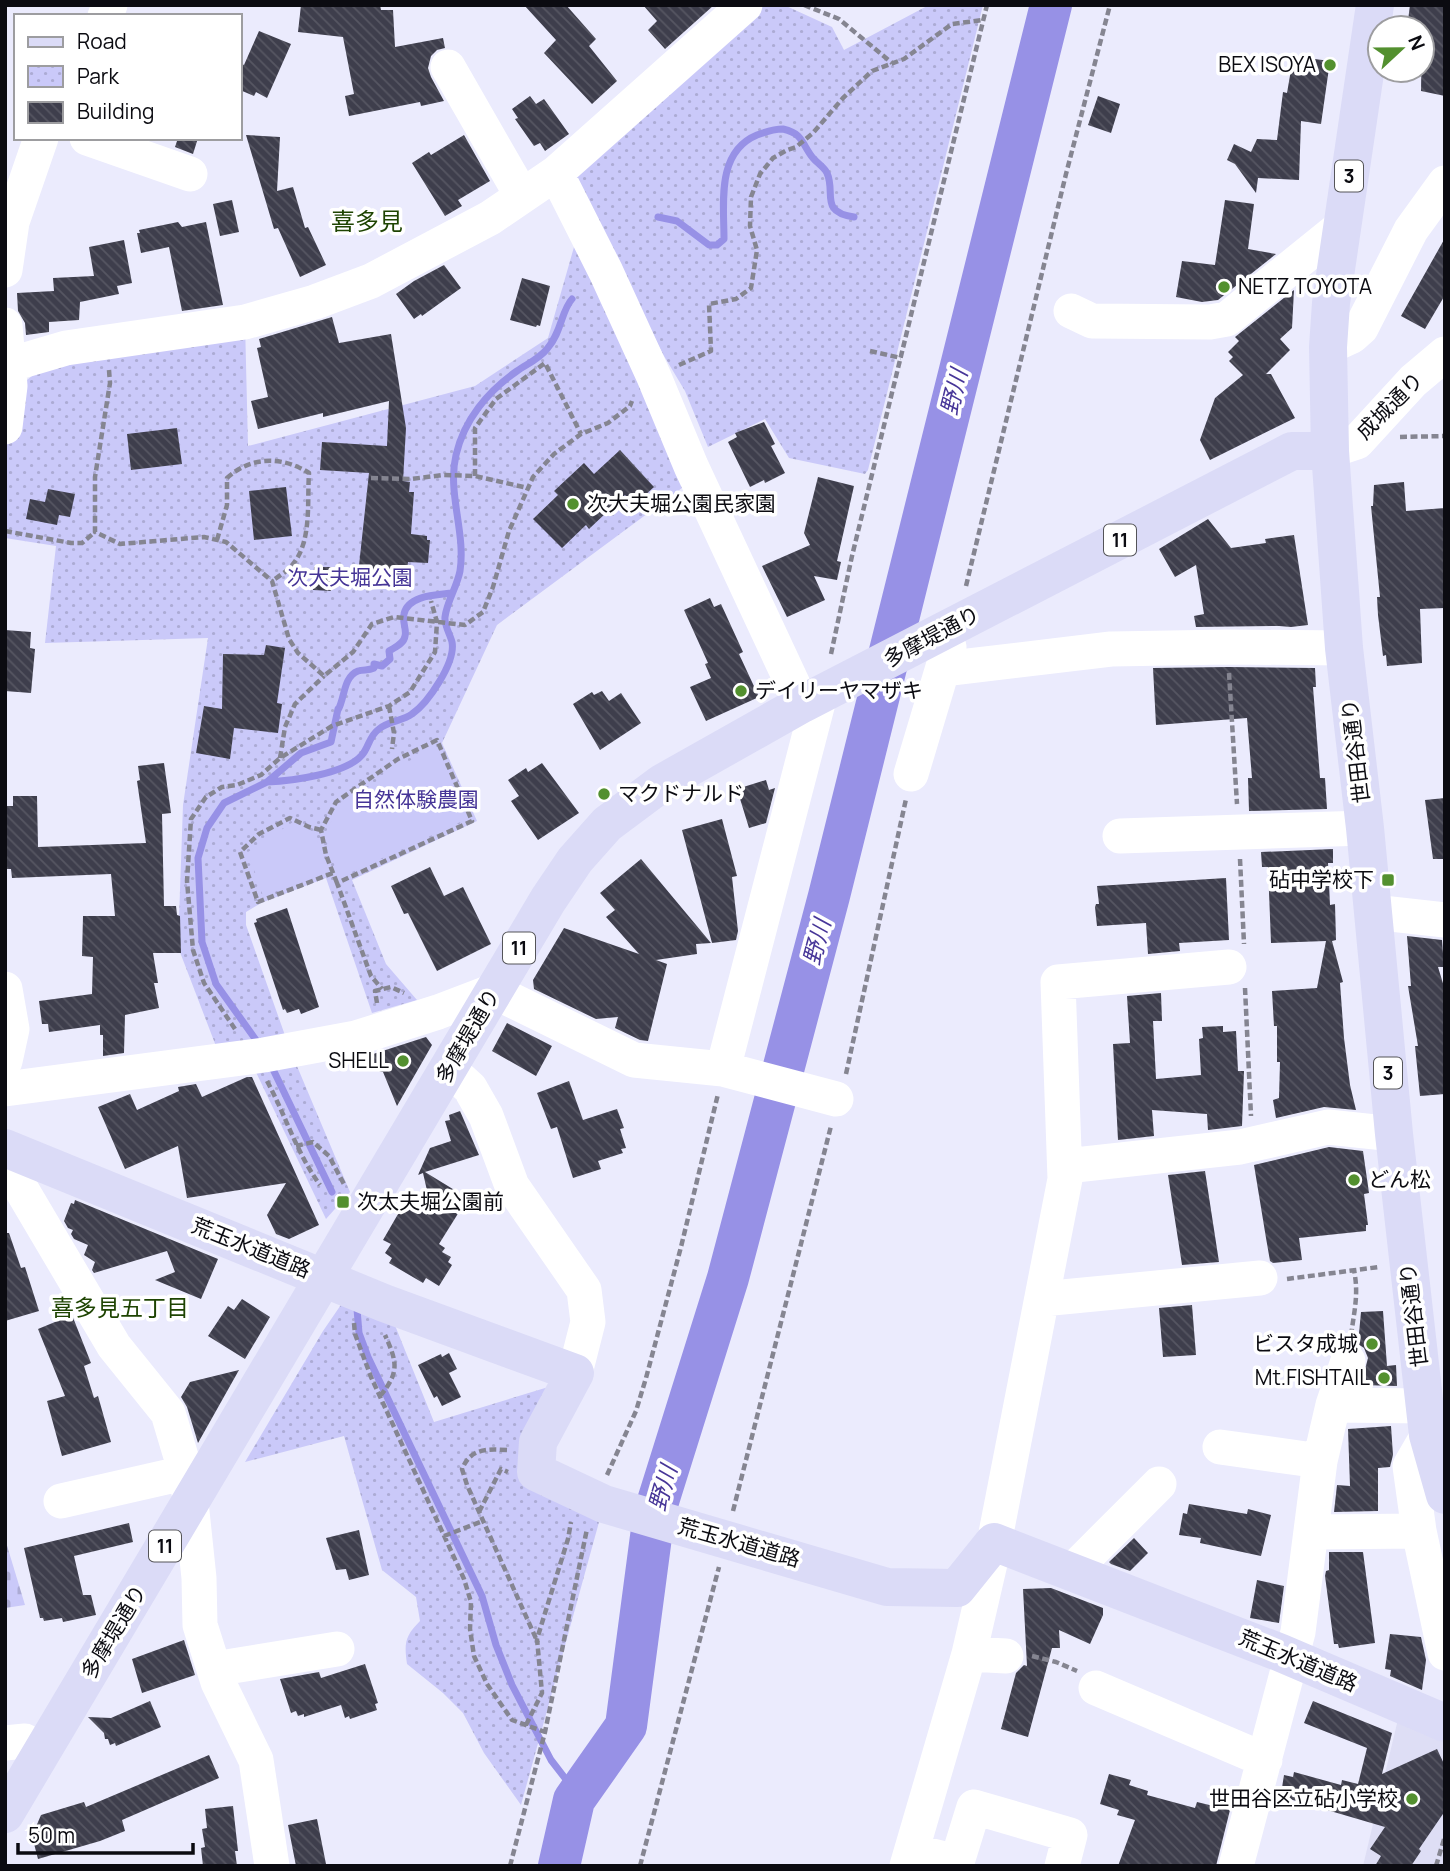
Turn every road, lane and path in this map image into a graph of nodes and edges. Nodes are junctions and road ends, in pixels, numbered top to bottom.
1 (745, 5) edge
2 (804, 5) edge
3 (987, 5) edge
4 (1110, 5) edge
5 (1376, 5) edge
6 (983, 20) junction
7 (892, 63) junction
8 (448, 67) dead end
9 (40, 140) edge
10 (93, 140) edge
11 (556, 173) junction
12 (190, 174) dead end
13 (1445, 183) edge
14 (522, 196) junction
15 (9, 221) edge
16 (1342, 226) junction
17 (5, 270) edge
18 (1071, 311) dead end
19 (5, 325) edge
20 (107, 342) junction
21 (1328, 347) junction
22 (870, 351) dead end
23 (1445, 354) edge
24 (901, 358) junction
25 (7, 365) edge
26 (654, 377) junction
27 (5, 427) edge
28 (581, 434) junction
29 (1445, 436) edge
30 (1397, 438) dead end
31 (1330, 450) junction
32 (472, 476) junction
33 (371, 478) dead end
34 (528, 488) junction
35 (5, 531) edge
36 (95, 533) junction
37 (217, 540) junction
38 (272, 581) junction
39 (431, 601) dead end
40 (437, 622) junction
41 (951, 627) junction
42 (1228, 647) junction
43 (1345, 648) junction
44 (943, 669) junction
45 (324, 676) junction
46 (819, 695) junction
47 (389, 706) junction
48 (391, 749) dead end
49 (280, 758) junction
50 (911, 774) joint
51 (1365, 828) junction
52 (321, 830) junction
53 (1239, 832) junction
54 (1120, 835) dead end
55 (333, 873) junction
56 (337, 883) junction
57 (1373, 912) junction
58 (1445, 920) edge
59 (1239, 965) junction
60 (5, 989) edge
61 (382, 989) dead end
62 (493, 991) junction
63 (266, 1054) junction
64 (5, 1061) edge
65 (449, 1069) junction
66 (730, 1071) junction
67 (5, 1089) edge
68 (832, 1098) junction
69 (1394, 1133) junction
70 (1252, 1144) junction
71 (296, 1146) junction
72 (6, 1149) edge
73 (1066, 1166) junction
74 (320, 1185) dead end
75 (347, 1190) dead end
76 (1408, 1264) junction
77 (1354, 1270) junction
78 (325, 1278) junction
79 (1260, 1278) joint
80 (1042, 1299) junction
81 (369, 1308) junction
82 (1348, 1361) joint
83 (575, 1373) junction
84 (380, 1396) junction
85 (1333, 1405) junction
86 (1427, 1421) junction
87 (1220, 1447) dead end
88 (511, 1450) dead end
89 (1320, 1461) junction
90 (512, 1474) dead end
91 (186, 1479) junction
92 (1159, 1484) dead end
93 (1445, 1496) edge
94 (61, 1500) dead end
95 (589, 1505) junction
96 (479, 1512) junction
97 (483, 1521) junction
98 (1419, 1531) junction
99 (1313, 1532) junction
100 (444, 1536) junction
101 (730, 1539) junction
102 (994, 1542) junction
103 (1071, 1572) junction
104 (538, 1643) junction
105 (337, 1649) dead end
106 (1445, 1653) edge
107 (969, 1654) junction
108 (1006, 1656) joint
109 (214, 1669) junction
110 (1096, 1688) joint
111 (1445, 1723) edge
112 (526, 1725) junction
113 (545, 1732) junction
114 (5, 1744) edge
115 (43, 1751) junction
116 (1265, 1760) junction
117 (5, 1814) edge
118 (1445, 1836) edge
119 (909, 1858) edge
120 (1245, 1864) edge
121 (272, 1866) edge
122 (510, 1866) edge
123 (640, 1866) edge
124 (1062, 1866) edge
125 (1436, 1866) edge

1 - 11 street
2 - 7 path
3 - 6 path
4 - 41 path
5 - 16 main road, 世田谷通り / 3
6 - 7 path
6 - 24 path
7 - 26 path
8 - 14 street
9 - 15 street
10 - 12 street
11 - 14 street
11 - 26 street
13 - 21 street
14 - 20 street
15 - 17 street
16 - 18 street
16 - 21 main road, 世田谷通り / 3
19 - 25 street
20 - 25 street
20 - 36 path
21 - 31 main road, 世田谷通り / 3
22 - 24 path
23 - 31 street, 成城通り
24 - 46 path
25 - 27 street
26 - 28 path
26 - 46 street
28 - 32 path
28 - 34 path
29 - 30 path
31 - 41 main road, 多摩堤通り / 11
31 - 43 main road, 世田谷通り / 3
32 - 33 path
32 - 34 path
34 - 40 path
35 - 36 path
36 - 37 path
37 - 38 path
37 - 38 path
38 - 45 path
39 - 40 path
40 - 45 path
40 - 47 path
41 - 44 street
41 - 46 main road, 多摩堤通り / 11
42 - 43 street
42 - 44 street
42 - 53 path
43 - 51 main road, 世田谷通り / 3
44 - 50 street
45 - 49 path
46 - 62 main road, 多摩堤通り / 11
46 - 66 street
47 - 48 path
47 - 49 path
49 - 63 path
50 - 68 path
51 - 53 street
51 - 57 main road, 世田谷通り / 3
52 - 55 path
52 - 55 path
52 - 56 path
53 - 54 street
53 - 59 path
55 - 56 path
56 - 61 path
57 - 58 street
57 - 69 main road, 世田谷通り / 3
59 - 70 path
59 - 73 street
60 - 64 street
62 - 63 street
62 - 65 main road, 多摩堤通り / 11
62 - 66 street
63 - 67 street
63 - 71 path
65 - 78 main road, 多摩堤通り / 11
65 - 83 street
66 - 68 street
66 - 95 path
68 - 101 path
69 - 70 street
69 - 76 main road, 世田谷通り / 3
70 - 73 street
71 - 74 path
71 - 75 path
72 - 78 main road, 荒玉水道道路
72 - 91 street
73 - 80 street
76 - 77 path
76 - 86 main road, 世田谷通り / 3
77 - 79 path
77 - 82 path
78 - 81 main road, 荒玉水道道路
78 - 91 main road, 多摩堤通り / 11
79 - 80 street
80 - 102 street
81 - 83 main road, 荒玉水道道路
81 - 84 path
81 - 84 path
82 - 85 street
83 - 95 main road, 荒玉水道道路
84 - 100 path
85 - 86 street
85 - 89 street
86 - 93 main road, 世田谷通り / 3
86 - 98 street
87 - 89 street
88 - 96 path
89 - 99 street
90 - 96 path
91 - 94 street
91 - 109 street
91 - 115 main road, 多摩堤通り / 11
92 - 103 street
95 - 101 main road, 荒玉水道道路
95 - 104 path
95 - 113 path
96 - 97 path
97 - 100 path
97 - 104 path
98 - 99 street
98 - 106 street
99 - 116 street
100 - 112 path
101 - 102 main road, 荒玉水道道路
101 - 123 path
102 - 103 main road, 荒玉水道道路
102 - 107 street
103 - 111 main road, 荒玉水道道路
104 - 112 path
105 - 109 street
107 - 108 street
107 - 119 street
108 - 110 path
109 - 121 street
110 - 116 street
112 - 113 path
113 - 122 path
114 - 115 street
115 - 117 main road, 多摩堤通り / 11
116 - 120 street
118 - 125 path
119 - 124 street

